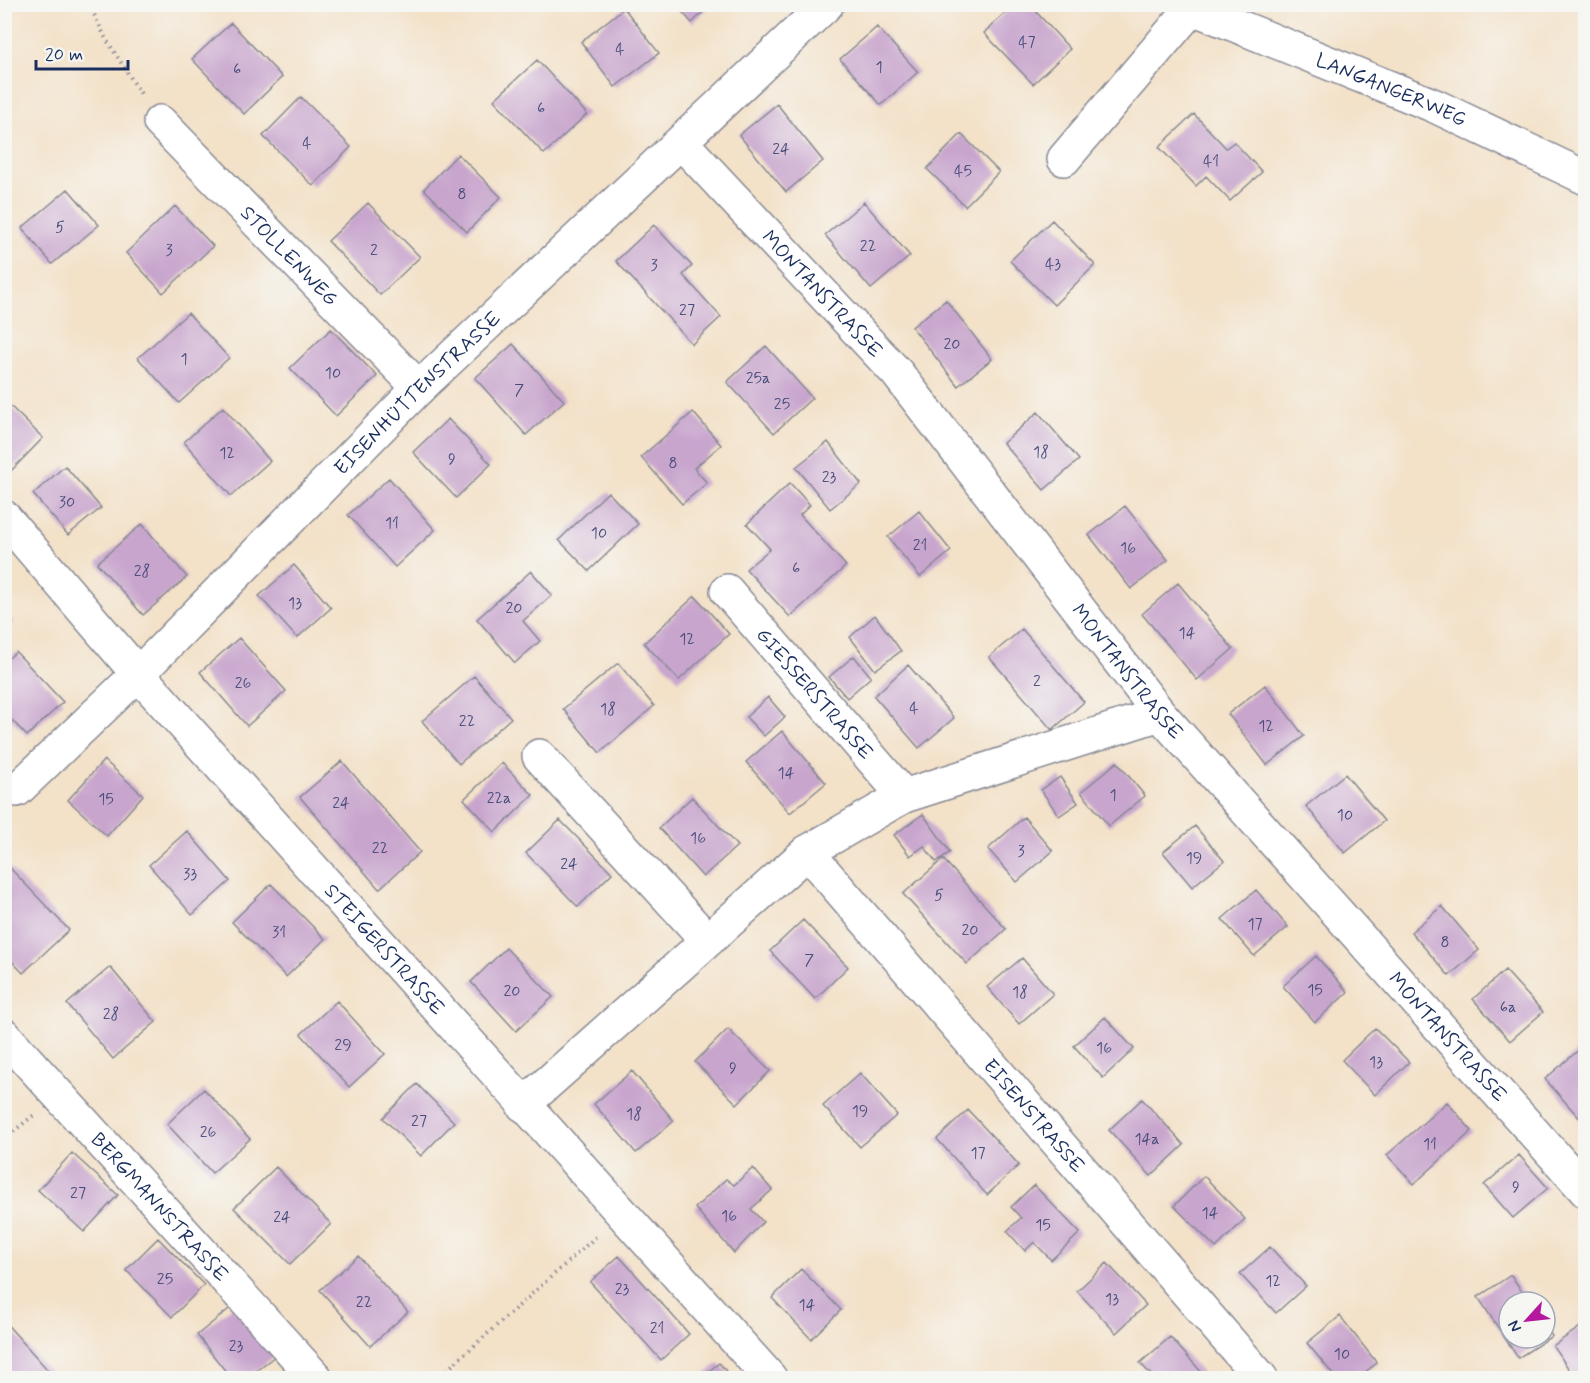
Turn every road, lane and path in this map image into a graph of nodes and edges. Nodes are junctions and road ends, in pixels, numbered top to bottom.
1 (89, 4) edge
2 (827, 4) edge
3 (1188, 6) edge
4 (160, 122) joint
5 (682, 143) junction
6 (1064, 159) dead end
7 (1586, 178) edge
8 (419, 388) junction
9 (4, 517) edge
10 (727, 591) dead end
11 (138, 674) junction
12 (1160, 714) junction
13 (538, 756) dead end
14 (17, 790) dead end
15 (904, 796) junction
16 (807, 852) junction
17 (707, 940) junction
18 (4, 1035) edge
19 (523, 1105) junction
20 (1586, 1191) edge
21 (622, 1214) junction
22 (316, 1378) edge
23 (438, 1378) edge
24 (770, 1378) edge
25 (1261, 1378) edge

1 - 4 path
2 - 5 street, EISENHÜTTENSTRASSE
3 - 6 street, LANGANGERWEG
3 - 7 street, LANGANGERWEG
4 - 8 street, STOLLENWEG
5 - 8 street, EISENHÜTTENSTRASSE
5 - 12 street, MONTANSTRASSE
8 - 11 street, EISENHÜTTENSTRASSE
9 - 11 street, STEIGERSTRASSE
10 - 15 street, GIESSERSTRASSE
11 - 14 street, EISENHÜTTENSTRASSE
11 - 19 street, STEIGERSTRASSE
12 - 15 street
12 - 20 street, MONTANSTRASSE
13 - 17 street
15 - 16 street
16 - 17 street
16 - 25 street, EISENSTRASSE
17 - 19 street
18 - 22 street, BERGMANNSTRASSE
19 - 21 street, STEIGERSTRASSE
21 - 23 path
21 - 24 street, STEIGERSTRASSE

